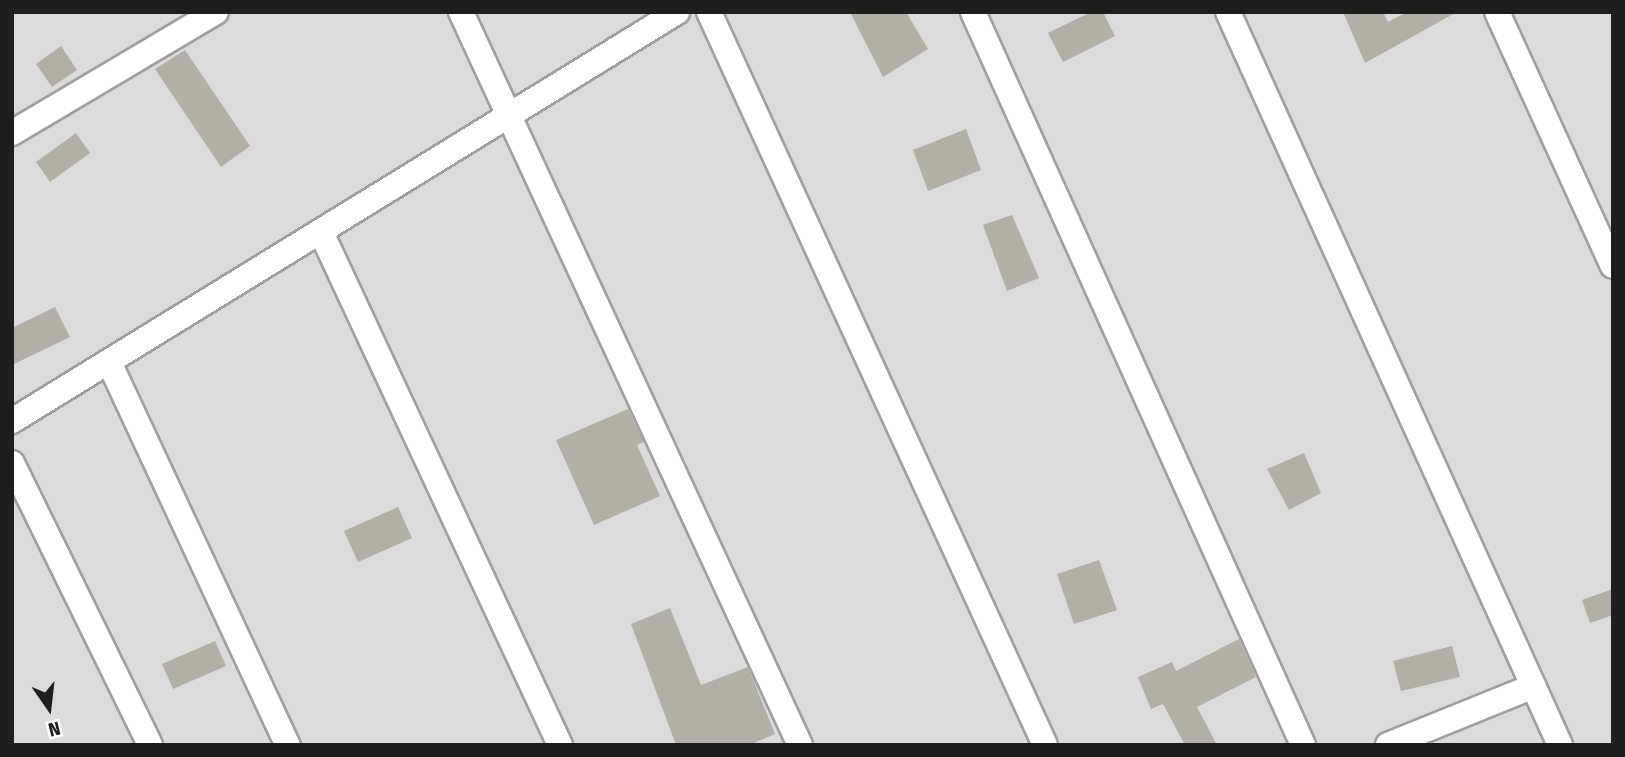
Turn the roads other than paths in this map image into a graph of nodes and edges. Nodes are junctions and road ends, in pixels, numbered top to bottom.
1 (216, 12) edge
2 (461, 12) edge
3 (677, 12) edge
4 (709, 12) edge
5 (973, 12) edge
6 (1228, 12) edge
7 (1497, 12) edge
8 (509, 116) junction
9 (12, 133) edge
10 (321, 232) junction
11 (1613, 266) edge
12 (109, 362) junction
13 (12, 421) edge
14 (12, 463) edge
15 (1534, 686) junction
16 (150, 745) edge
17 (288, 745) edge
18 (560, 745) edge
19 (800, 745) edge
20 (1045, 745) edge
21 (1303, 745) edge
22 (1388, 745) edge
23 (1560, 745) edge

1 - 9 street
2 - 8 street
3 - 8 street
4 - 20 street
5 - 21 street
6 - 15 street
7 - 11 street
8 - 10 street
8 - 19 street
10 - 12 street
10 - 18 street
12 - 13 street
12 - 17 street
14 - 16 street
15 - 22 street
15 - 23 street

